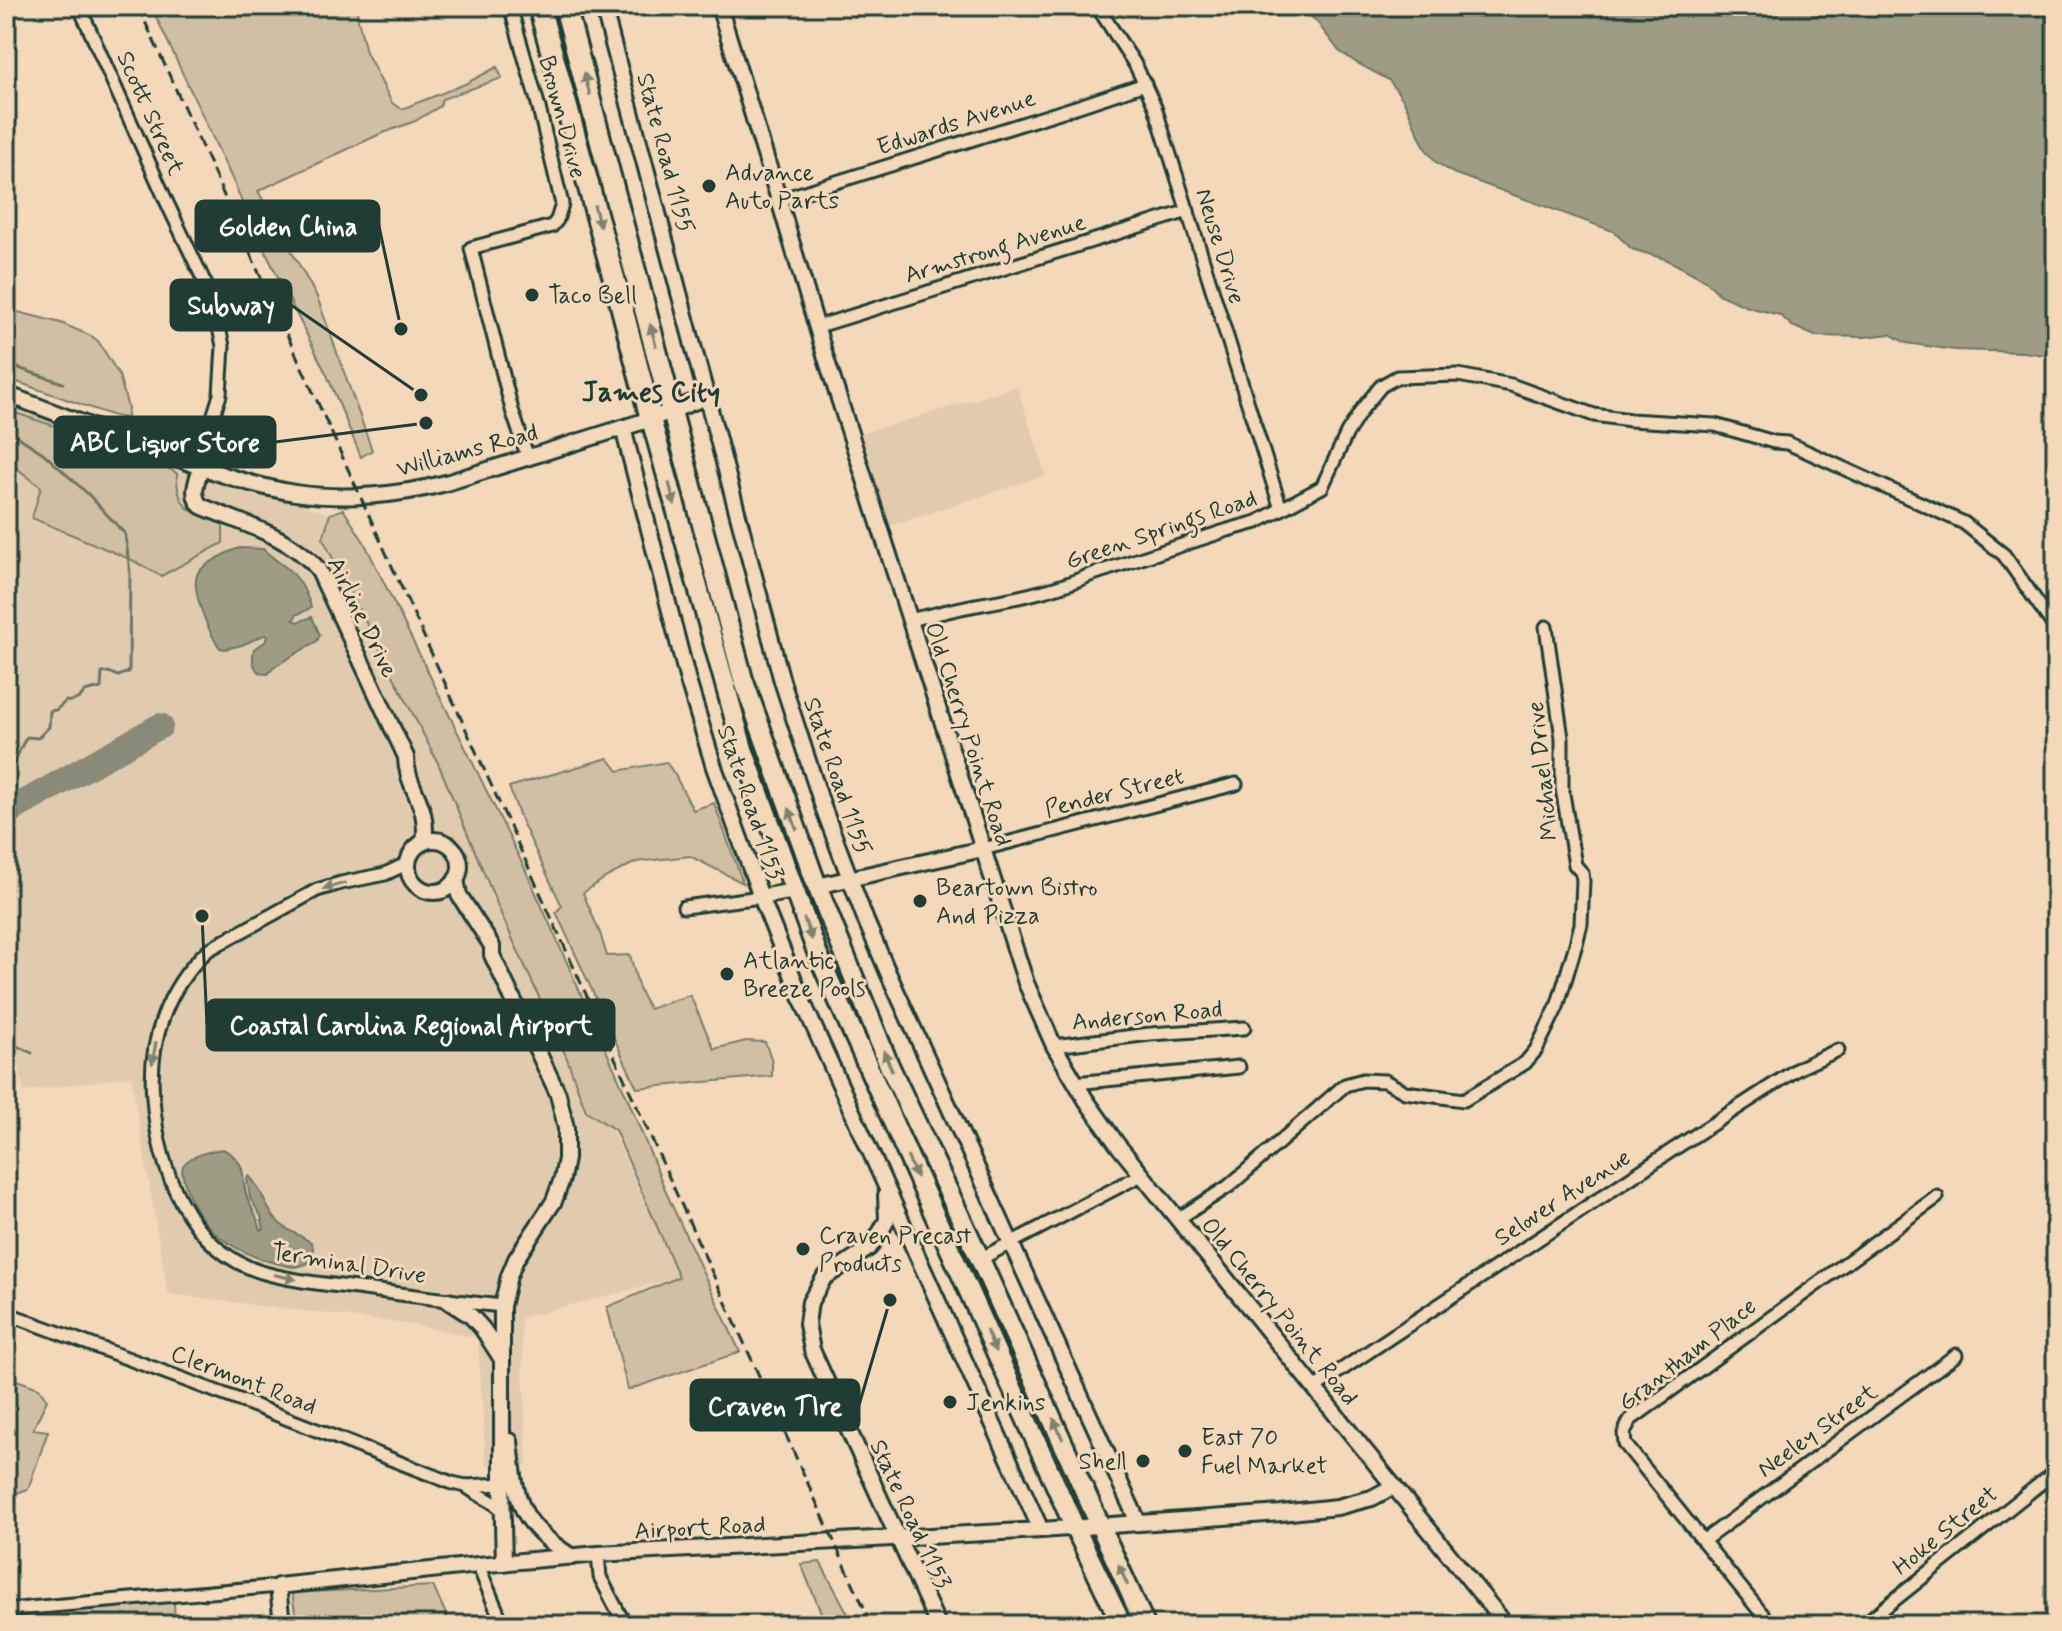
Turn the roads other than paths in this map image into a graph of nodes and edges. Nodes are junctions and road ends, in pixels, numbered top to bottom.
1 (79, 6) edge
2 (510, 6) edge
3 (539, 6) edge
4 (565, 6) edge
5 (603, 6) edge
6 (719, 6) edge
7 (1097, 6) edge
8 (1145, 84) junction
9 (779, 200) junction
10 (1188, 211) junction
11 (816, 327) junction
12 (6, 394) edge
13 (706, 397) junction
14 (672, 411) junction
15 (651, 419) junction
16 (623, 428) junction
17 (528, 458) junction
18 (201, 467) junction
19 (1281, 509) junction
20 (909, 620) junction
21 (1546, 627) dead end
22 (2056, 629) edge
23 (406, 757) junction
24 (1236, 784) dead end
25 (424, 841) junction
26 (445, 842) junction
27 (983, 849) junction
28 (408, 863) junction
29 (456, 879) junction
30 (850, 880) junction
31 (817, 886) junction
32 (794, 891) junction
33 (439, 892) junction
34 (761, 897) junction
35 (684, 907) dead end
36 (492, 955) junction
37 (1244, 1028) dead end
38 (1054, 1046) junction
39 (1838, 1050) dead end
40 (1239, 1067) dead end
41 (1075, 1083) junction
42 (881, 1175) junction
43 (1141, 1175) junction
44 (1937, 1197) dead end
45 (1178, 1219) junction
46 (1011, 1243) junction
47 (980, 1259) junction
48 (448, 1301) junction
49 (502, 1306) junction
50 (6, 1313) edge
51 (1956, 1355) dead end
52 (501, 1358) junction
53 (1314, 1388) junction
54 (502, 1409) junction
55 (2056, 1471) edge
56 (502, 1484) junction
57 (466, 1486) junction
58 (1394, 1486) junction
59 (503, 1511) junction
60 (1138, 1522) junction
61 (1101, 1526) junction
62 (1075, 1528) junction
63 (1041, 1530) junction
64 (899, 1538) junction
65 (1703, 1541) junction
66 (598, 1554) junction
67 (572, 1557) junction
68 (504, 1563) junction
69 (478, 1565) junction
70 (278, 1586) junction
71 (6, 1610) edge
72 (282, 1625) edge
73 (503, 1625) edge
74 (625, 1625) edge
75 (938, 1625) edge
76 (1122, 1625) edge
77 (1145, 1625) edge
78 (1506, 1625) edge
79 (1771, 1625) edge
80 (1863, 1625) edge

1 - 18 street, Scott Street
2 - 17 street, Brown Drive
3 -> 15 highway
14 -> 4 highway
5 - 13 street, State Road 1155
6 - 9 street, Old Cherry Point Road
7 - 8 street, Neuse Drive
8 - 9 street, Edwards Avenue
8 - 10 street, Neuse Drive
9 - 11 street, Old Cherry Point Road
10 - 11 street, Armstrong Avenue
10 - 19 street, Neuse Drive
11 - 20 street, Old Cherry Point Road
12 - 18 street, Williams Road
13 - 14 street, Williams Road
13 - 30 street, State Road 1155
14 - 15 street, Williams Road
31 -> 14 highway
15 - 16 street, Williams Road
15 -> 32 highway
16 - 17 street, Williams Road
16 - 34 street, State Road 1153
17 - 18 street, Williams Road
18 - 23 street, Airline Drive
19 - 20 street, Green Springs Road
19 - 22 street, Green Springs Road
20 - 27 street, Old Cherry Point Road
21 - 45 street, Michael Drive
23 - 25 street
23 - 26 street
24 - 27 street, Pender Street
25 - 26 street
25 - 28 street
26 - 29 street
27 - 30 street, Pender Street
27 - 38 street, Old Cherry Point Road
28 - 33 street
28 -> 48 street, Terminal Drive
29 - 33 street
29 - 36 street
30 - 31 street, Pender Street
30 - 46 street, State Road 1155
47 -> 31 highway
32 - 34 street
32 -> 62 highway
33 - 36 street
34 - 35 street
34 - 42 street, State Road 1153
36 - 49 street
37 - 38 street, Anderson Road
38 - 41 street, Old Cherry Point Road
39 - 53 street, Selover Avenue
40 - 41 street
41 - 43 street, Old Cherry Point Road
42 - 63 street, State Road 1153
42 - 64 street, State Road 1153
43 - 45 street, Old Cherry Point Road
43 - 46 street
44 - 65 street, Grantham Place
45 - 53 street, Old Cherry Point Road
46 - 47 street
46 - 60 street, State Road 1155
61 -> 47 highway
48 - 49 street, Terminal Drive
48 - 52 street
49 - 52 street
50 - 57 street, Clermont Road
51 - 65 street, Neeley Street
52 - 54 street
53 - 58 street, Old Cherry Point Road
54 - 56 street
54 - 67 street
55 - 80 street, Hoke Street
56 - 57 street, Clermont Road
56 - 59 street
57 - 59 street, Clermont Road
58 - 60 street, Airport Road
58 - 78 street, Old Cherry Point Road
59 - 68 street
60 - 61 street, Airport Road
61 - 62 street, Airport Road
77 -> 61 highway
62 - 63 street, Airport Road
62 - 76 highway
63 - 64 street, Airport Road
64 - 66 street, Airport Road
64 - 75 street, State Road 1153
65 - 79 street, Grantham Place
66 - 67 street, Airport Road
66 - 74 street
67 - 68 street, Airport Road
68 - 69 street, Airport Road
69 - 70 street, Airport Road
69 - 73 street
70 - 71 street, Airport Road
70 - 72 street

